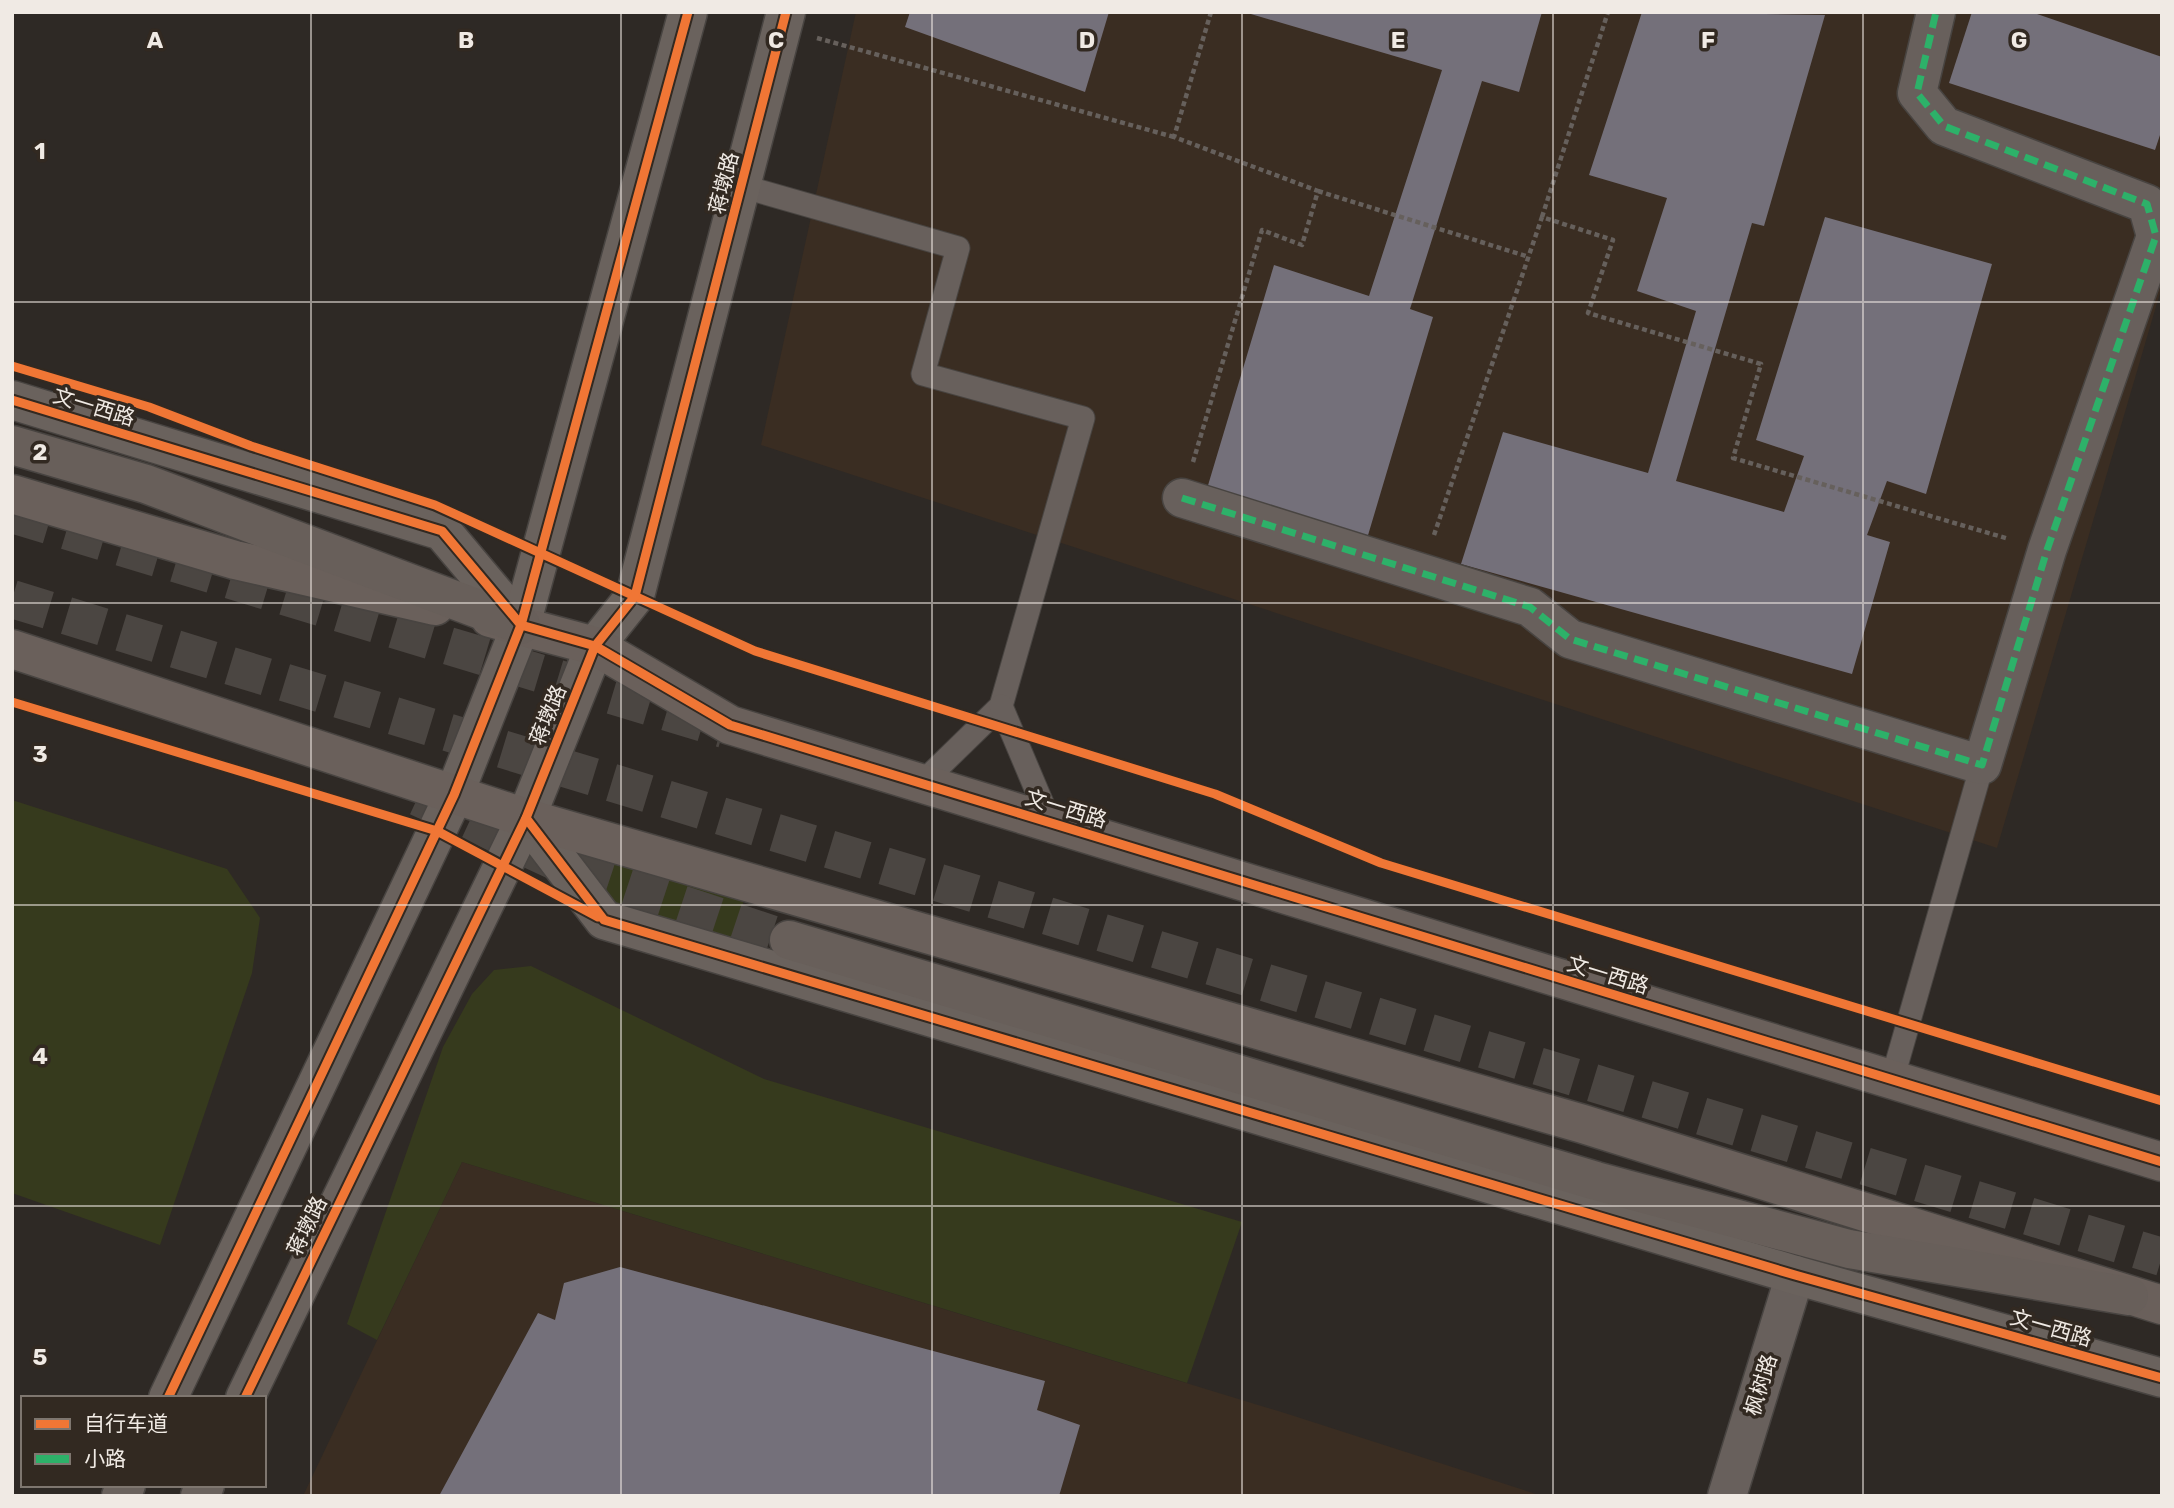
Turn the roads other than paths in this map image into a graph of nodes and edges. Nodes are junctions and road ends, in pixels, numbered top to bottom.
1 (688, 12) edge
2 (1936, 12) edge
3 (784, 20) edge
4 (741, 186) junction
5 (12, 400) edge
6 (12, 445) edge
7 (12, 494) edge
8 (1182, 498) road end
9 (521, 625) junction
10 (595, 646) junction
11 (12, 649) edge
12 (1001, 706) junction
13 (1982, 765) junction
14 (922, 783) junction
15 (454, 795) junction
16 (526, 818) junction
17 (1050, 822) junction
18 (789, 940) tunnel mouth
19 (1892, 1080) junction
20 (2162, 1162) edge
21 (1795, 1275) junction
22 (2145, 1301) edge
23 (2162, 1378) edge
24 (169, 1396) edge
25 (247, 1396) edge
26 (1727, 1496) edge

1 - 9 main road
2 - 13 street
3 - 4 main road, 蒋墩路
4 - 10 main road, 蒋墩路
4 - 12 lane
5 - 9 main road, 文一西路
6 - 9 highway
7 - 9 main road, 文一西路
8 - 13 street
9 - 10 main road, 文一西路
9 - 15 main road
10 - 14 main road, 文一西路
10 - 16 main road, 蒋墩路
11 - 15 main road
12 - 14 lane
12 - 17 lane
13 - 19 lane
14 - 17 main road, 文一西路
15 - 16 main road
15 - 24 main road
16 - 21 main road, 文一西路
16 - 22 main road
16 - 25 main road, 蒋墩路
17 - 19 main road, 文一西路
18 - 22 highway
19 - 20 main road, 文一西路
21 - 23 main road, 文一西路
21 - 26 street, 枫树路

